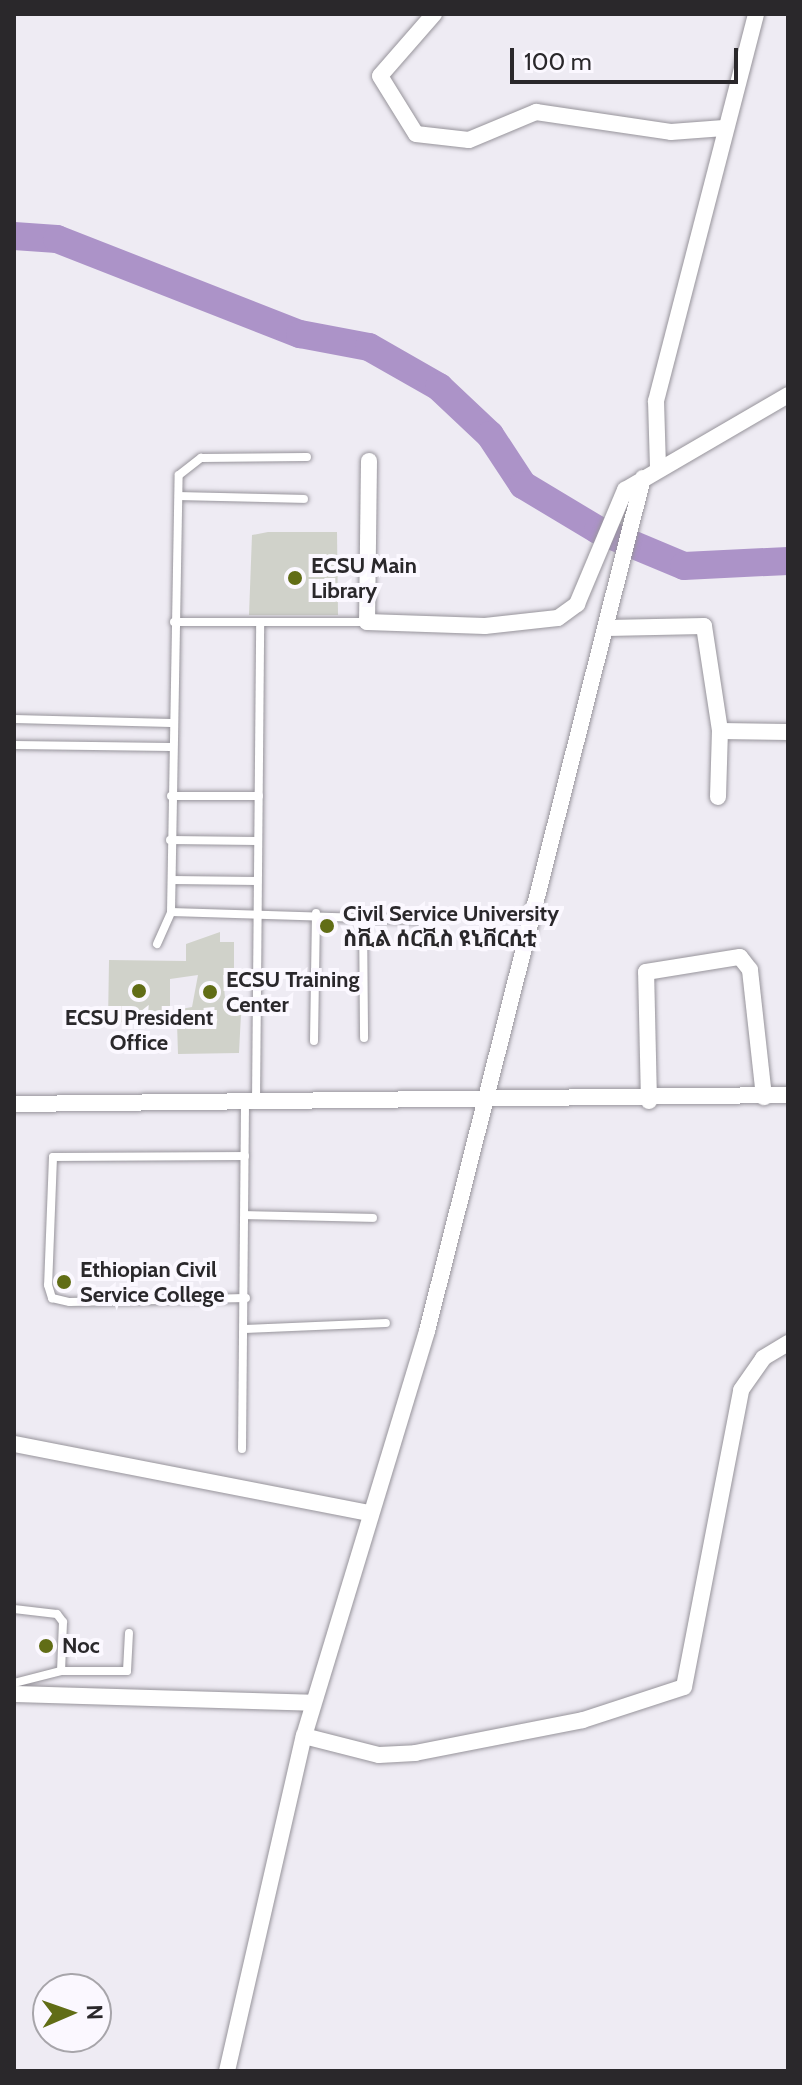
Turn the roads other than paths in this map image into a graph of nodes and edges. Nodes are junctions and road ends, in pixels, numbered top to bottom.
1 (434, 14) edge
2 (756, 14) edge
3 (724, 128) junction
4 (788, 395) edge
5 (307, 457) dead end
6 (369, 461) dead end
7 (658, 468) junction
8 (643, 478) junction
9 (181, 496) junction
10 (304, 499) dead end
11 (174, 622) junction
12 (367, 622) junction
13 (260, 625) junction
14 (607, 628) junction
15 (14, 719) edge
16 (171, 723) junction
17 (720, 731) junction
18 (788, 732) edge
19 (14, 745) edge
20 (171, 747) junction
21 (171, 796) junction
22 (259, 796) junction
23 (718, 797) dead end
24 (170, 840) junction
25 (257, 841) junction
26 (172, 880) junction
27 (257, 881) junction
28 (171, 912) junction
29 (259, 913) junction
30 (316, 913) junction
31 (363, 915) junction
32 (428, 920) dead end
33 (157, 944) dead end
34 (364, 1038) dead end
35 (314, 1041) dead end
36 (788, 1095) edge
37 (764, 1097) junction
38 (488, 1101) junction
39 (649, 1101) junction
40 (14, 1104) edge
41 (250, 1104) junction
42 (245, 1156) junction
43 (245, 1215) junction
44 (373, 1218) dead end
45 (246, 1298) junction
46 (386, 1323) dead end
47 (245, 1329) junction
48 (788, 1343) edge
49 (14, 1444) edge
50 (242, 1449) dead end
51 (369, 1513) junction
52 (14, 1609) edge
53 (129, 1633) dead end
54 (61, 1671) junction
55 (14, 1683) edge
56 (14, 1694) edge
57 (313, 1703) junction
58 (304, 1736) junction
59 (227, 2071) edge

1 - 3 street
2 - 3 street
3 - 7 street
4 - 7 street
5 - 9 lane
6 - 12 street
7 - 8 street
8 - 12 street
8 - 14 street
9 - 10 lane
9 - 11 lane
11 - 13 lane
11 - 16 lane
12 - 13 lane
13 - 22 lane
14 - 17 street
14 - 38 street
15 - 16 lane
16 - 20 lane
17 - 18 street
17 - 23 street
19 - 20 lane
20 - 21 lane
21 - 22 lane
21 - 24 lane
22 - 25 lane
24 - 25 lane
24 - 26 lane
25 - 27 lane
26 - 27 lane
26 - 28 lane
27 - 29 lane
28 - 29 lane
28 - 33 lane
29 - 30 lane
29 - 41 lane
30 - 31 lane
30 - 35 lane
31 - 32 lane
31 - 34 lane
36 - 37 street
37 - 39 street
37 - 39 street
38 - 39 street
38 - 41 street
38 - 51 street
40 - 41 street
41 - 42 lane
42 - 43 lane
42 - 45 lane
43 - 44 lane
43 - 45 lane
45 - 47 lane
46 - 47 lane
47 - 50 lane
48 - 58 street
49 - 51 street
51 - 57 street
52 - 54 lane
53 - 54 lane
54 - 55 lane
56 - 57 street
57 - 58 street
58 - 59 street

